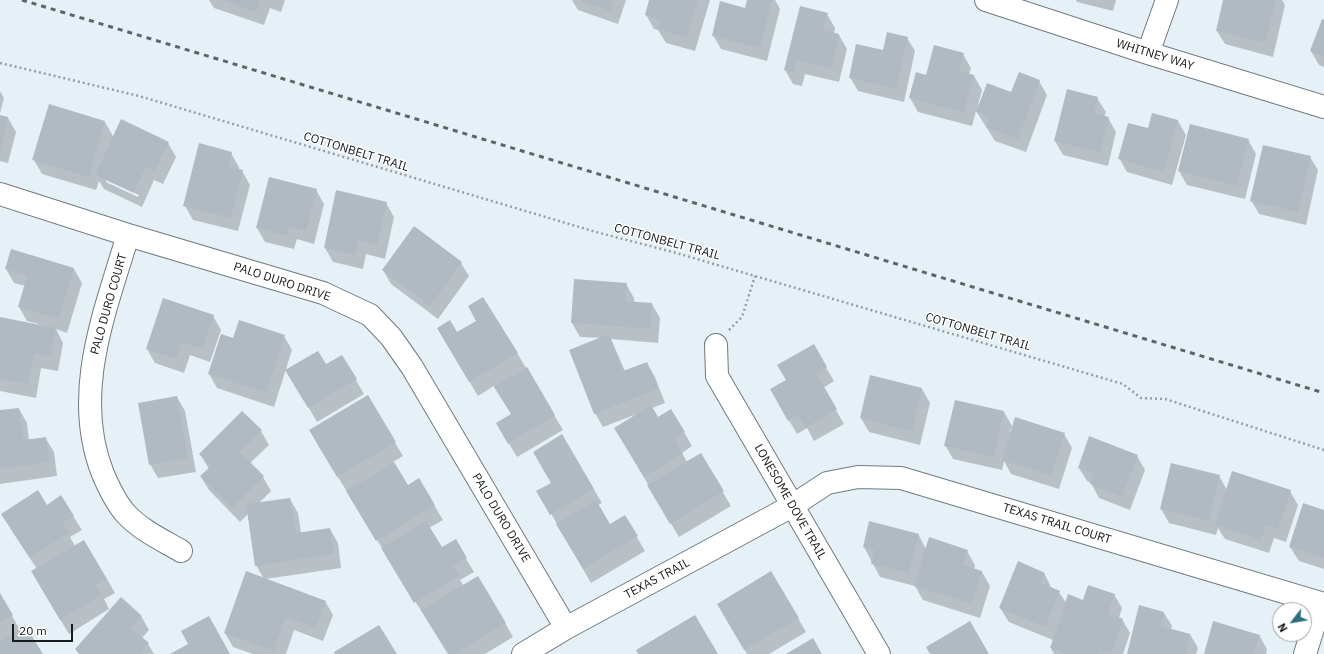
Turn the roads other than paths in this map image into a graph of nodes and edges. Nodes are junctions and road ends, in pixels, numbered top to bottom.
1 (986, 0) edge
2 (1167, 0) edge
3 (1148, 53) junction
4 (1324, 107) edge
5 (0, 194) edge
6 (128, 235) junction
7 (716, 345) road end
8 (792, 506) junction
9 (182, 551) dead end
10 (1322, 604) edge
11 (566, 628) junction
12 (523, 654) edge
13 (879, 654) edge
14 (1305, 654) edge

1 - 3 street, WHITNEY WAY
2 - 3 street
3 - 4 street, WHITNEY WAY
5 - 6 street, PALO DURO DRIVE
6 - 9 street, PALO DURO COURT
6 - 11 street, PALO DURO DRIVE
7 - 8 street, LONESOME DOVE TRAIL
8 - 10 street, TEXAS TRAIL COURT
8 - 11 street, TEXAS TRAIL
8 - 13 street, LONESOME DOVE TRAIL
10 - 14 street
11 - 12 street, TEXAS TRAIL

